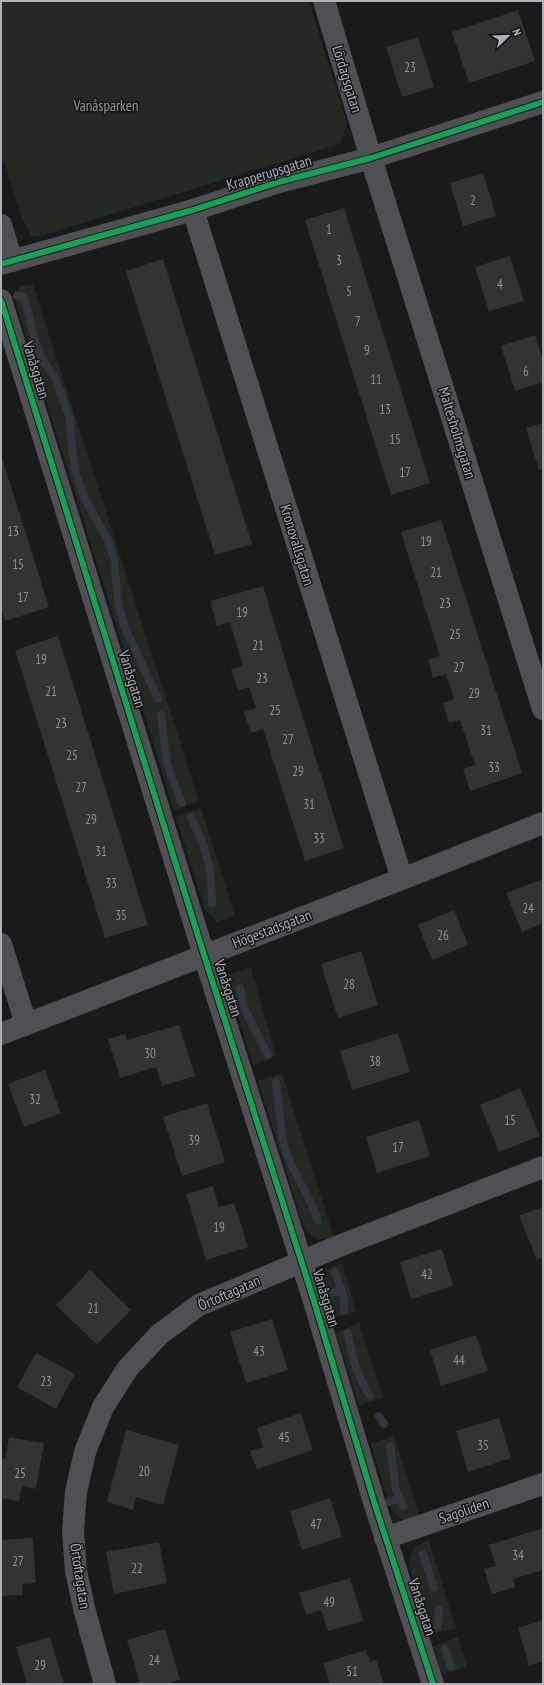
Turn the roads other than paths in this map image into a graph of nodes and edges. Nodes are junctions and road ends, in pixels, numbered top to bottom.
1 (324, 1) edge
2 (543, 102) edge
3 (370, 158) junction
4 (193, 210) junction
5 (1, 225) edge
6 (7, 263) edge
7 (1, 300) edge
8 (543, 708) edge
9 (543, 823) edge
10 (402, 879) junction
11 (1, 944) edge
12 (204, 955) junction
13 (26, 1024) junction
14 (1, 1034) edge
15 (543, 1167) edge
16 (301, 1262) junction
17 (543, 1484) edge
18 (385, 1538) junction
19 (105, 1684) edge
20 (433, 1684) edge

1 - 3 street, Lördagsgatan
2 - 3 street, Krapperupsgatan
3 - 4 street, Krapperupsgatan
3 - 8 street, Maltesholmsgatan
4 - 6 street, Krapperupsgatan
4 - 10 street, Kronovallsgatan
5 - 6 street
7 - 12 street, Vanåsgatan
9 - 10 street, Högestadsgatan
10 - 12 street, Högestadsgatan
11 - 13 street
12 - 13 street, Högestadsgatan
12 - 16 street, Vanåsgatan
13 - 14 street, Högestadsgatan
15 - 16 street, Örtoftagatan
16 - 18 street, Vanåsgatan
16 - 19 street, Örtoftagatan
17 - 18 street, Sagoliden
18 - 20 street, Vanåsgatan

